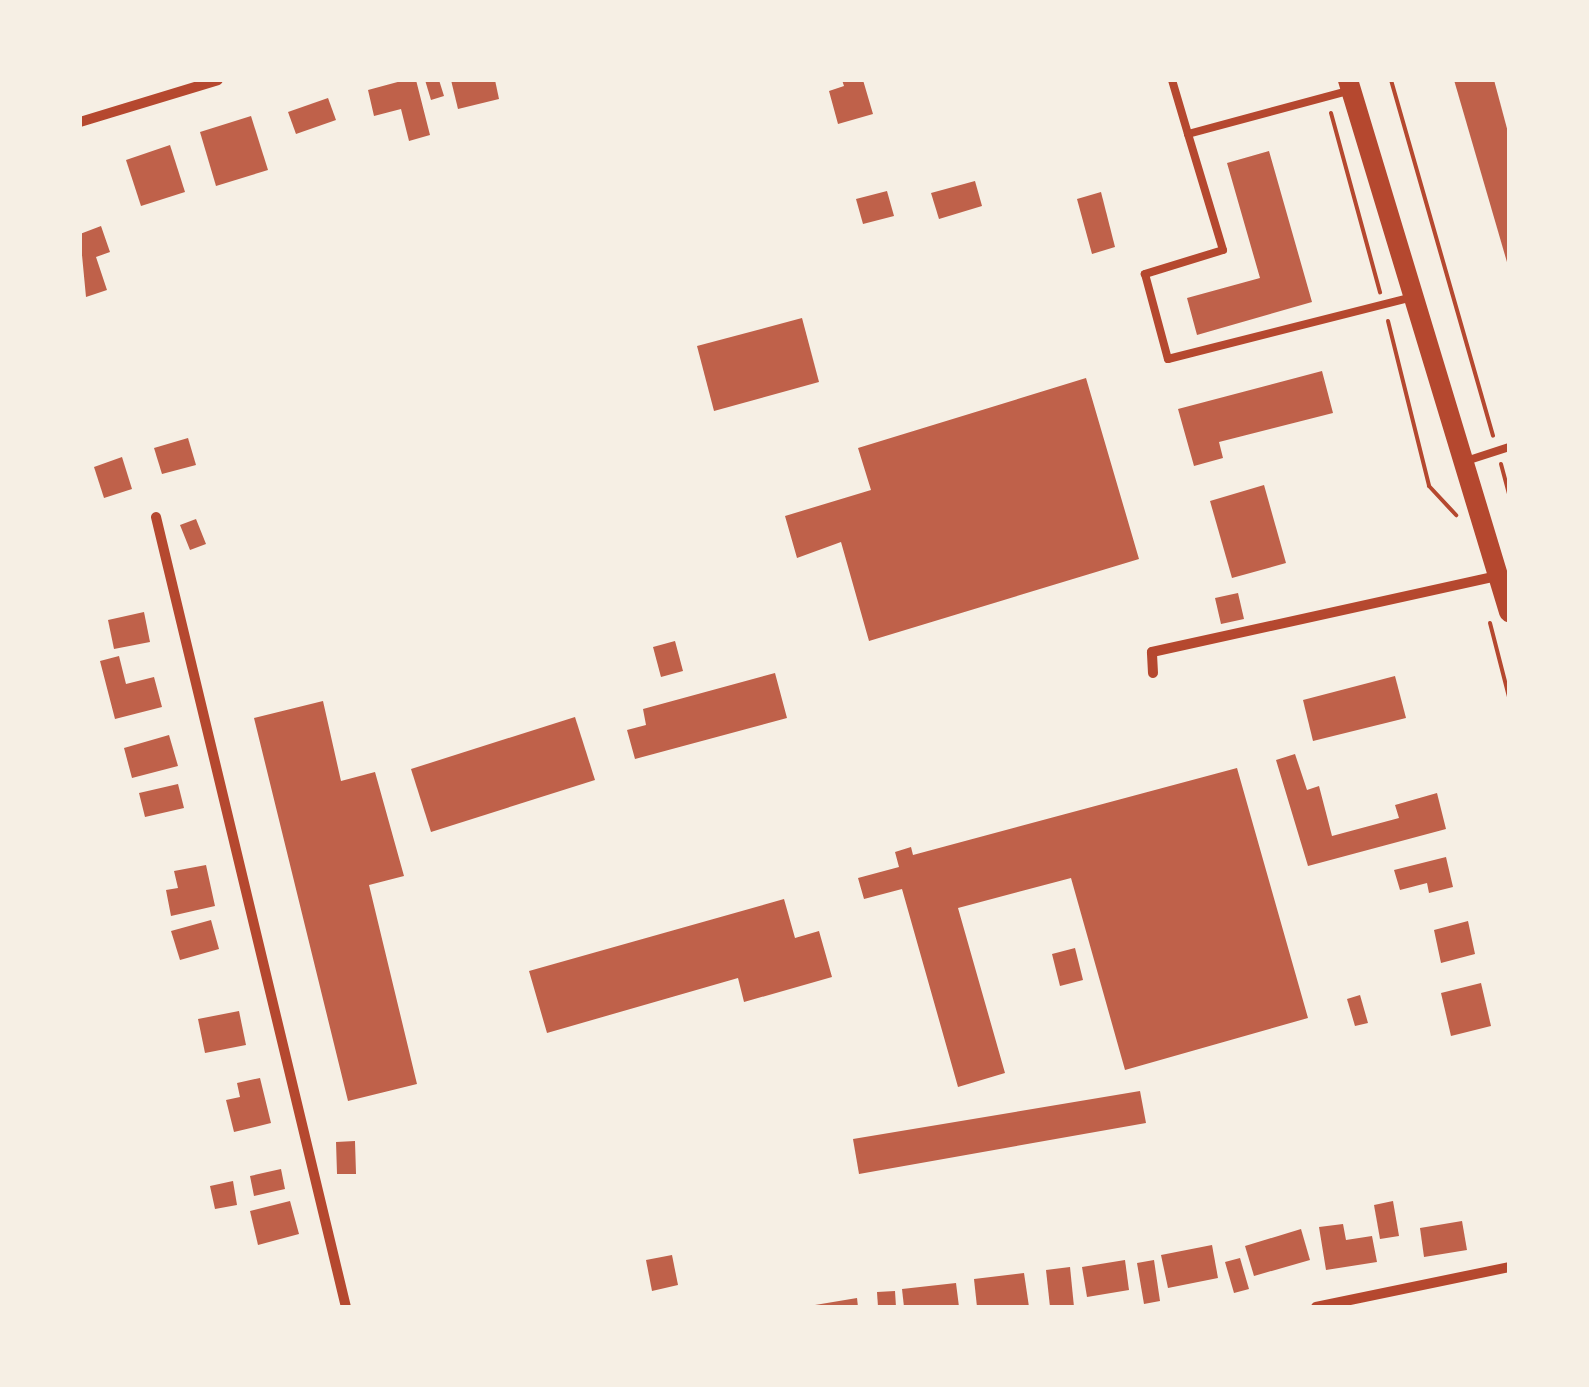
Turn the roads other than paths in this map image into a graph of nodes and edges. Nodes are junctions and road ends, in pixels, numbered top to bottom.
1 (218, 80) edge
2 (1172, 80) edge
3 (1350, 85) edge
4 (80, 122) edge
5 (1188, 134) junction
6 (1412, 296) junction
7 (1509, 447) edge
8 (1466, 460) junction
9 (156, 517) dead end
10 (1489, 578) junction
11 (1509, 612) edge
12 (1153, 673) dead end
13 (1509, 1268) edge
14 (346, 1307) edge
15 (1316, 1307) edge

1 - 4 street
2 - 5 lane
3 - 5 lane
3 - 6 main road
5 - 6 lane
6 - 8 main road
7 - 8 lane
8 - 10 main road
9 - 14 street
10 - 11 main road
10 - 12 street
13 - 15 street

